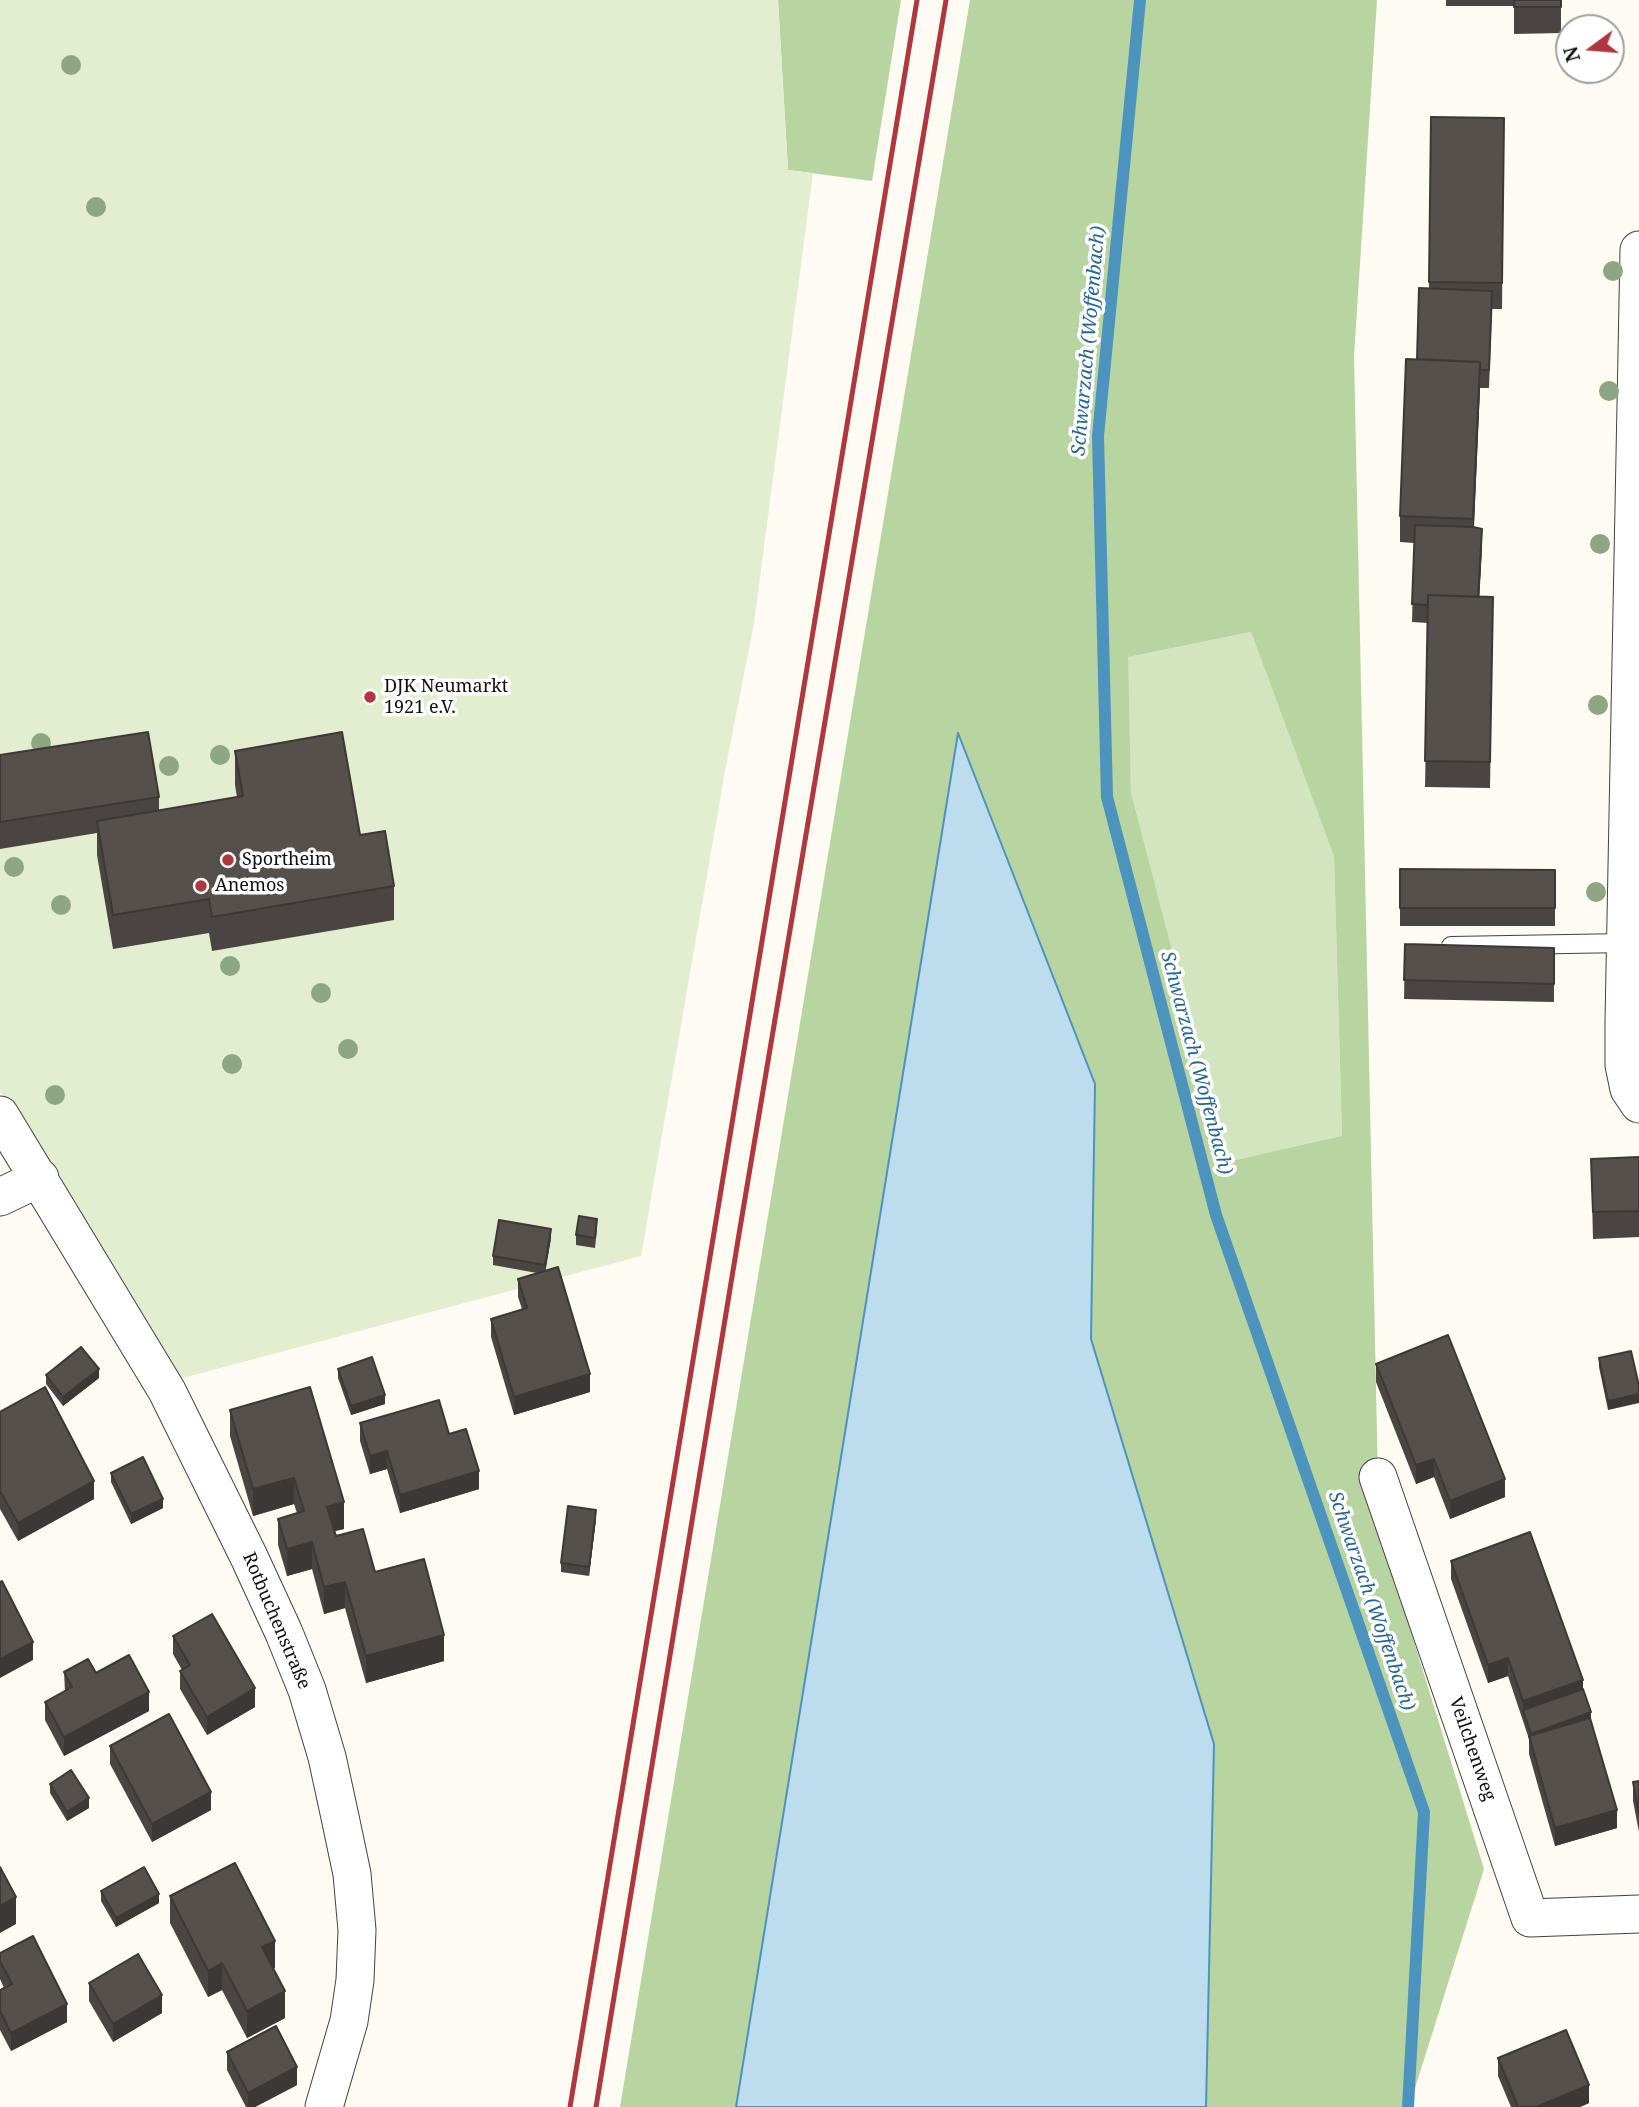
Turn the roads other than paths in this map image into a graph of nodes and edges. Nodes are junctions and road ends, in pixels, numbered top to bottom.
1 (1639, 250) edge
2 (1638, 368) edge
3 (1625, 943) junction
4 (1428, 947) edge
5 (1639, 1104) edge
6 (0, 1115) edge
7 (40, 1178) junction
8 (0, 1197) edge
9 (1378, 1477) dead end
10 (1639, 1914) edge
11 (324, 2107) edge

1 - 2 street
2 - 3 street
3 - 4 lane
3 - 5 street
6 - 7 street, Rotbuchenstraße
7 - 8 street
7 - 11 street, Rotbuchenstraße
9 - 10 street, Veilchenweg

